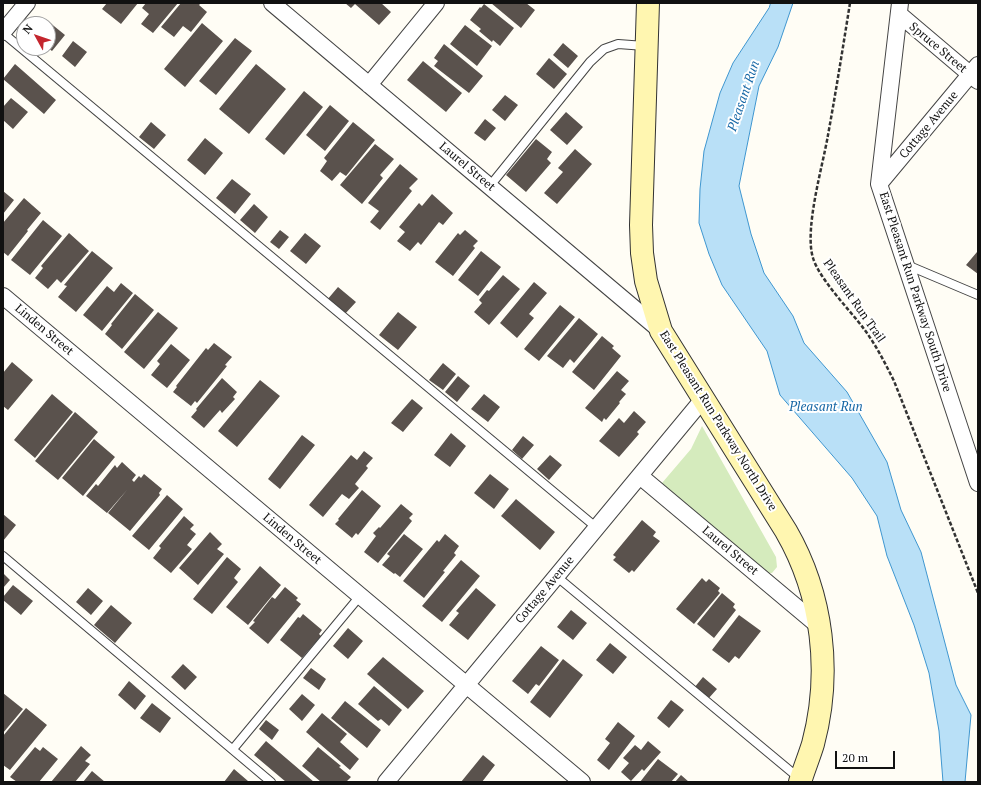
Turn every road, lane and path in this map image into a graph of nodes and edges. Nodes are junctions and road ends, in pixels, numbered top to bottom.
1 (27, 3) edge
2 (272, 3) edge
3 (436, 3) edge
4 (648, 3) edge
5 (850, 3) edge
6 (899, 9) edge
7 (3, 33) edge
8 (646, 46) junction
9 (975, 74) edge
10 (369, 85) junction
11 (879, 184) junction
12 (490, 186) junction
13 (906, 265) junction
14 (978, 295) edge
15 (3, 296) edge
16 (661, 331) junction
17 (704, 398) junction
18 (640, 476) junction
19 (978, 483) edge
20 (596, 528) junction
21 (3, 556) edge
22 (556, 576) junction
23 (978, 593) edge
24 (360, 596) junction
25 (820, 627) junction
26 (466, 685) junction
27 (232, 749) junction
28 (800, 781) edge
29 (271, 782) edge
30 (386, 782) edge
31 (582, 782) edge

1 - 7 street
2 - 10 street, Laurel Street
3 - 10 street
4 - 8 street, East Pleasant Run Parkway North Drive
5 - 23 path, Pleasant Run Trail
6 - 9 street, Spruce Street
6 - 11 street, East Pleasant Run Parkway South Drive
7 - 20 lane
8 - 12 lane
8 - 16 street, East Pleasant Run Parkway North Drive
9 - 11 street, Cottage Avenue
10 - 12 street, Laurel Street
11 - 13 street, East Pleasant Run Parkway South Drive
12 - 16 street, Laurel Street
13 - 14 lane
13 - 19 street, East Pleasant Run Parkway South Drive
15 - 24 street, Linden Street
16 - 17 street, East Pleasant Run Parkway North Drive
17 - 18 street, Cottage Avenue
17 - 25 street, East Pleasant Run Parkway North Drive
18 - 20 street, Cottage Avenue
18 - 25 street, Laurel Street
20 - 22 street, Cottage Avenue
21 - 27 lane
22 - 26 street, Cottage Avenue
22 - 28 lane
24 - 26 street, Linden Street
24 - 27 lane
25 - 28 street, East Pleasant Run Parkway North Drive
26 - 30 street, Cottage Avenue
26 - 31 street, Linden Street
27 - 29 lane

